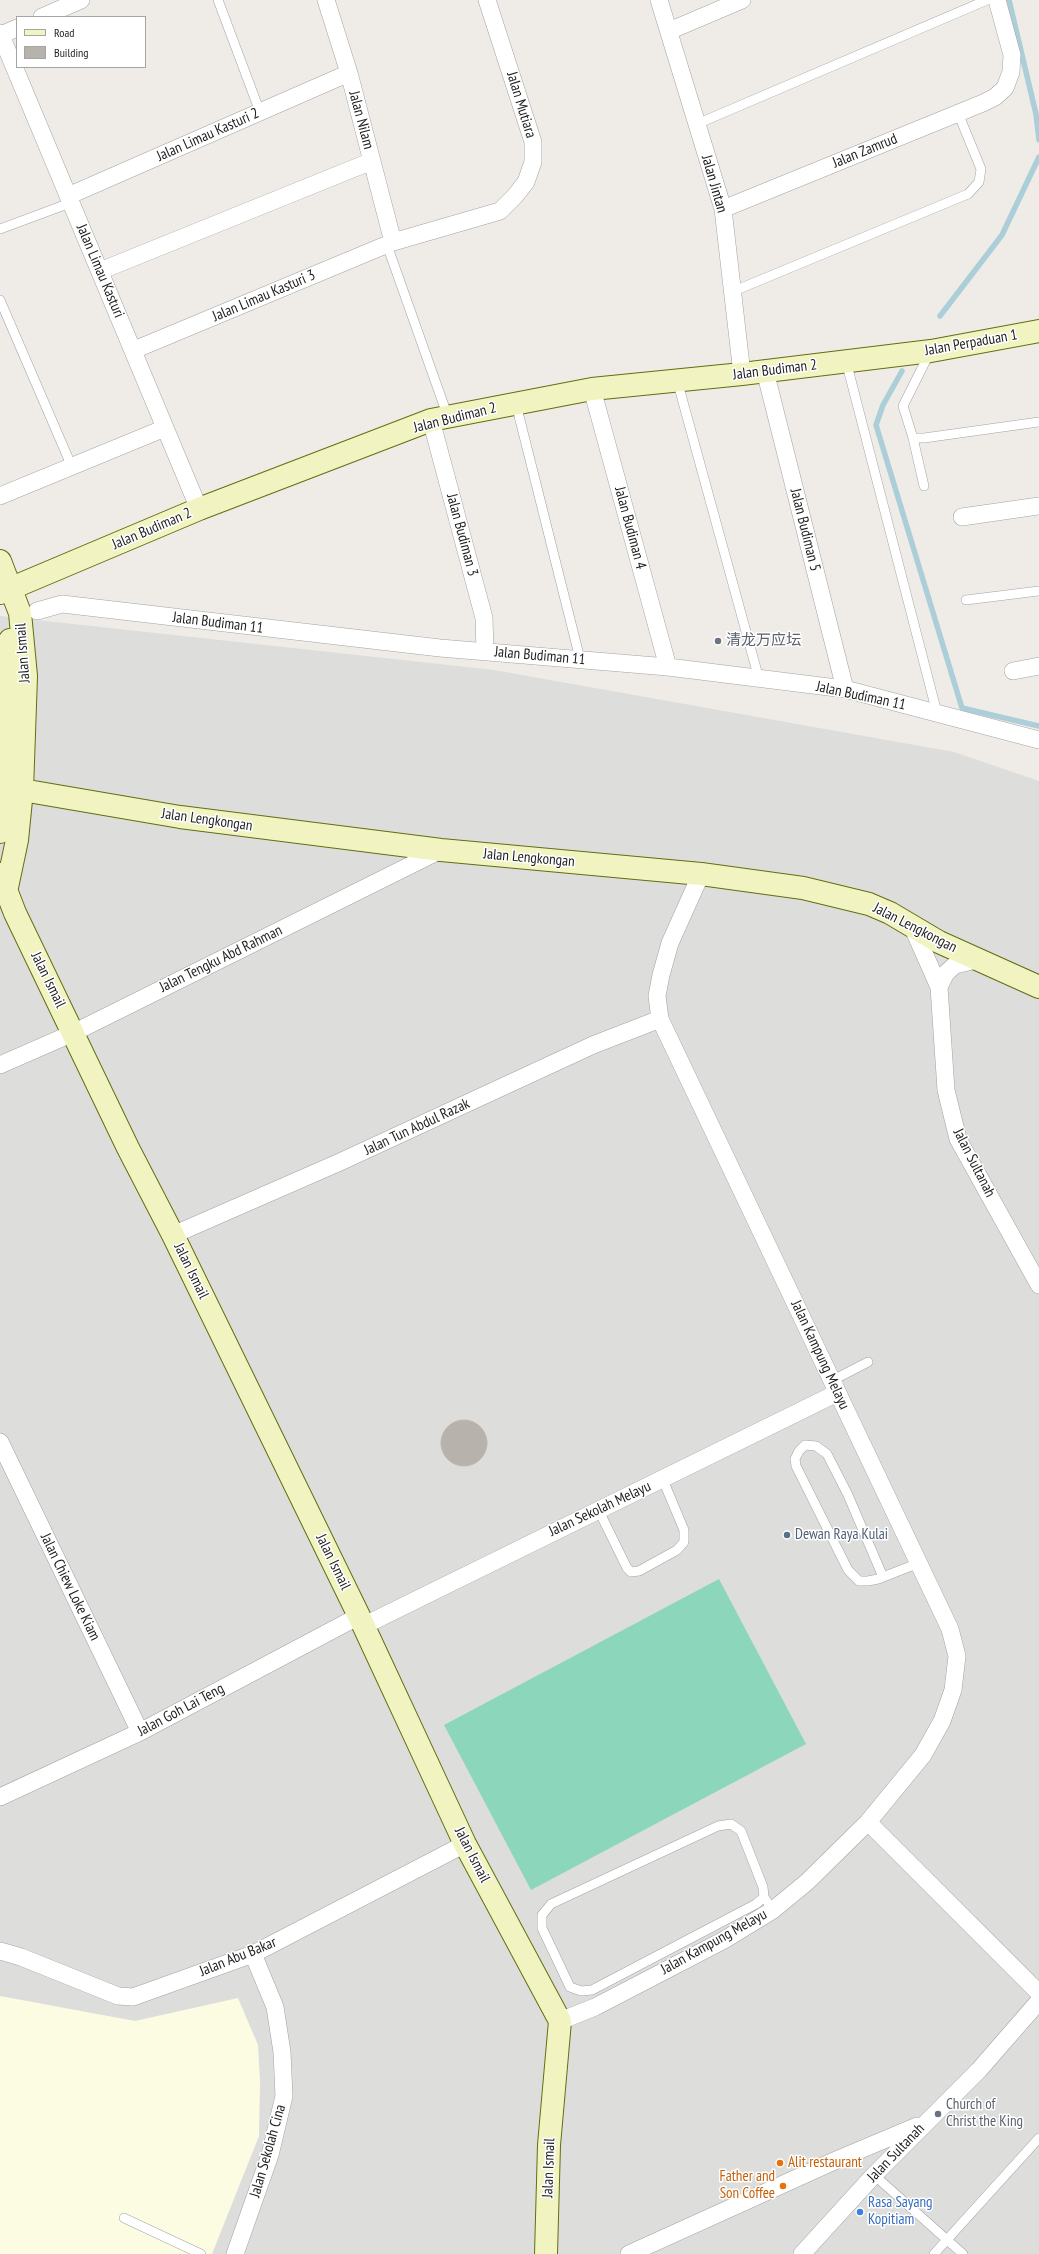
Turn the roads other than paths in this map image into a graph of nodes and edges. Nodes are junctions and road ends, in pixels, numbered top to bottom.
1 (81, 0) edge
2 (218, 0) edge
3 (326, 0) edge
4 (487, 0) edge
5 (659, 0) edge
6 (742, 0) edge
7 (986, 0) edge
8 (997, 0) edge
9 (44, 16) edge
10 (16, 28) edge
11 (669, 31) junction
12 (0, 34) edge
13 (349, 73) junction
14 (260, 112) junction
15 (958, 113) junction
16 (697, 124) junction
17 (372, 161) junction
18 (69, 200) junction
19 (723, 209) junction
20 (0, 229) edge
21 (390, 243) junction
22 (100, 272) junction
23 (734, 290) junction
24 (0, 300) edge
25 (1039, 331) edge
26 (134, 350) junction
27 (930, 351) junction
28 (903, 354) joint
29 (846, 361) junction
30 (764, 370) junction
31 (742, 374) junction
32 (677, 380) junction
33 (592, 389) junction
34 (516, 404) junction
35 (440, 419) junction
36 (1039, 422) edge
37 (165, 428) junction
38 (913, 438) junction
39 (72, 467) junction
40 (924, 486) dead end
41 (1, 493) edge
42 (1039, 506) edge
43 (199, 508) junction
44 (962, 517) dead end
45 (0, 561) edge
46 (1039, 591) edge
47 (4, 592) edge
48 (966, 600) dead end
49 (36, 611) dead end
50 (485, 651) junction
51 (580, 659) junction
52 (1039, 666) edge
53 (668, 667) junction
54 (1013, 671) dead end
55 (759, 679) junction
56 (845, 689) junction
57 (937, 713) junction
58 (1039, 740) edge
59 (9, 790) edge
60 (0, 832) edge
61 (441, 850) junction
62 (701, 874) junction
63 (3, 883) edge
64 (912, 926) junction
65 (980, 959) junction
66 (939, 987) junction
67 (1039, 988) edge
68 (660, 1019) junction
69 (74, 1033) junction
70 (0, 1065) edge
71 (173, 1235) junction
72 (1039, 1285) edge
73 (868, 1362) dead end
74 (835, 1386) junction
75 (0, 1442) edge
76 (662, 1480) junction
77 (598, 1509) junction
78 (919, 1563) junction
79 (883, 1577) junction
80 (361, 1621) junction
81 (140, 1732) junction
82 (0, 1797) edge
83 (868, 1822) junction
84 (466, 1844) junction
85 (769, 1903) junction
86 (0, 1951) edge
87 (253, 1954) junction
88 (1039, 1993) edge
89 (1039, 2001) edge
90 (560, 2021) junction
91 (924, 2123) junction
92 (1039, 2138) edge
93 (874, 2175) junction
94 (124, 2218) dead end
95 (947, 2240) junction
96 (201, 2254) edge
97 (235, 2254) edge
98 (546, 2254) edge
99 (629, 2254) edge
100 (802, 2254) edge
101 (934, 2254) edge
102 (963, 2254) edge

1 - 9 street
2 - 14 lane
3 - 13 street, Jalan Nilam
4 - 21 street, Jalan Mutiara
5 - 11 street, Jalan Jintan
6 - 11 street
7 - 16 lane
8 - 15 street, Jalan Zamrud
10 - 12 street
11 - 16 street, Jalan Jintan
12 - 18 street, Jalan Limau Kasturi
13 - 14 street, Jalan Limau Kasturi 2
13 - 17 street, Jalan Nilam
14 - 18 street, Jalan Limau Kasturi 2
15 - 19 street, Jalan Zamrud
15 - 23 lane
16 - 19 street, Jalan Jintan
17 - 21 street, Jalan Nilam
17 - 22 street
18 - 20 lane
18 - 22 street, Jalan Limau Kasturi
19 - 23 street, Jalan Jintan
21 - 26 street, Jalan Limau Kasturi 3
21 - 35 lane
22 - 26 street, Jalan Limau Kasturi
23 - 31 street, Jalan Jintan
24 - 39 lane
25 - 27 street, Jalan Perpaduan 1
26 - 37 street, Jalan Limau Kasturi
27 - 28 street, Jalan Perpaduan 1
27 - 38 lane
28 - 29 street, Jalan Budiman 2
29 - 30 street, Jalan Budiman 2
29 - 57 lane
30 - 31 street, Jalan Budiman 2
30 - 56 street, Jalan Budiman 5
31 - 32 street, Jalan Budiman 2
32 - 33 street, Jalan Budiman 2
32 - 55 lane
33 - 34 street, Jalan Budiman 2
33 - 53 street, Jalan Budiman 4
34 - 35 street, Jalan Budiman 2
34 - 51 lane
35 - 43 street, Jalan Budiman 2
35 - 50 street, Jalan Budiman 3
36 - 38 lane
37 - 39 street
37 - 43 street, Jalan Limau Kasturi
38 - 40 lane
39 - 41 street
42 - 44 street
43 - 47 street, Jalan Budiman 2
45 - 47 street, Jalan Ismail
46 - 48 lane
47 - 59 street, Jalan Ismail
49 - 50 street, Jalan Budiman 11
50 - 51 street, Jalan Budiman 11
51 - 53 street, Jalan Budiman 11
52 - 54 street
53 - 55 street, Jalan Budiman 11
55 - 56 street, Jalan Budiman 11
56 - 57 street, Jalan Budiman 11
57 - 58 street, Jalan Budiman 11
59 - 60 street, Jalan Ismail
59 - 61 street, Jalan Lengkongan
59 - 63 street, Jalan Ismail
61 - 62 street, Jalan Lengkongan
61 - 69 street, Jalan Tengku Abd Rahman
62 - 64 street, Jalan Lengkongan
62 - 68 street, Jalan Kampung Melayu
63 - 69 street, Jalan Ismail
64 - 65 street, Jalan Lengkongan
64 - 66 street, Jalan Sultanah
65 - 66 street
65 - 67 street, Jalan Lengkongan
66 - 72 street, Jalan Sultanah
68 - 71 street, Jalan Tun Abdul Razak
68 - 74 street, Jalan Kampung Melayu
69 - 70 street, Jalan Tengku Abd Rahman
69 - 71 street, Jalan Ismail
71 - 80 street, Jalan Ismail
73 - 74 lane
74 - 76 street, Jalan Sekolah Melayu
74 - 78 street, Jalan Kampung Melayu
75 - 81 street, Jalan Chiew Loke Kiam
76 - 77 street, Jalan Sekolah Melayu
76 - 77 lane
77 - 80 street, Jalan Sekolah Melayu
78 - 79 lane
78 - 83 street, Jalan Kampung Melayu
79 - 79 lane
80 - 81 street, Jalan Goh Lai Teng
80 - 84 street, Jalan Ismail
81 - 82 street, Jalan Goh Lai Teng
83 - 85 street, Jalan Kampung Melayu
83 - 88 street
84 - 87 street, Jalan Abu Bakar
84 - 90 street, Jalan Ismail
85 - 85 lane
85 - 90 street, Jalan Kampung Melayu
86 - 87 street, Jalan Abu Bakar
87 - 97 street, Jalan Sekolah Cina
89 - 91 street, Jalan Sultanah
90 - 98 street, Jalan Ismail
91 - 93 street, Jalan Sultanah
91 - 99 street
92 - 95 lane
93 - 95 lane
93 - 100 street, Jalan Sultanah
94 - 96 lane
95 - 101 lane
95 - 102 lane

